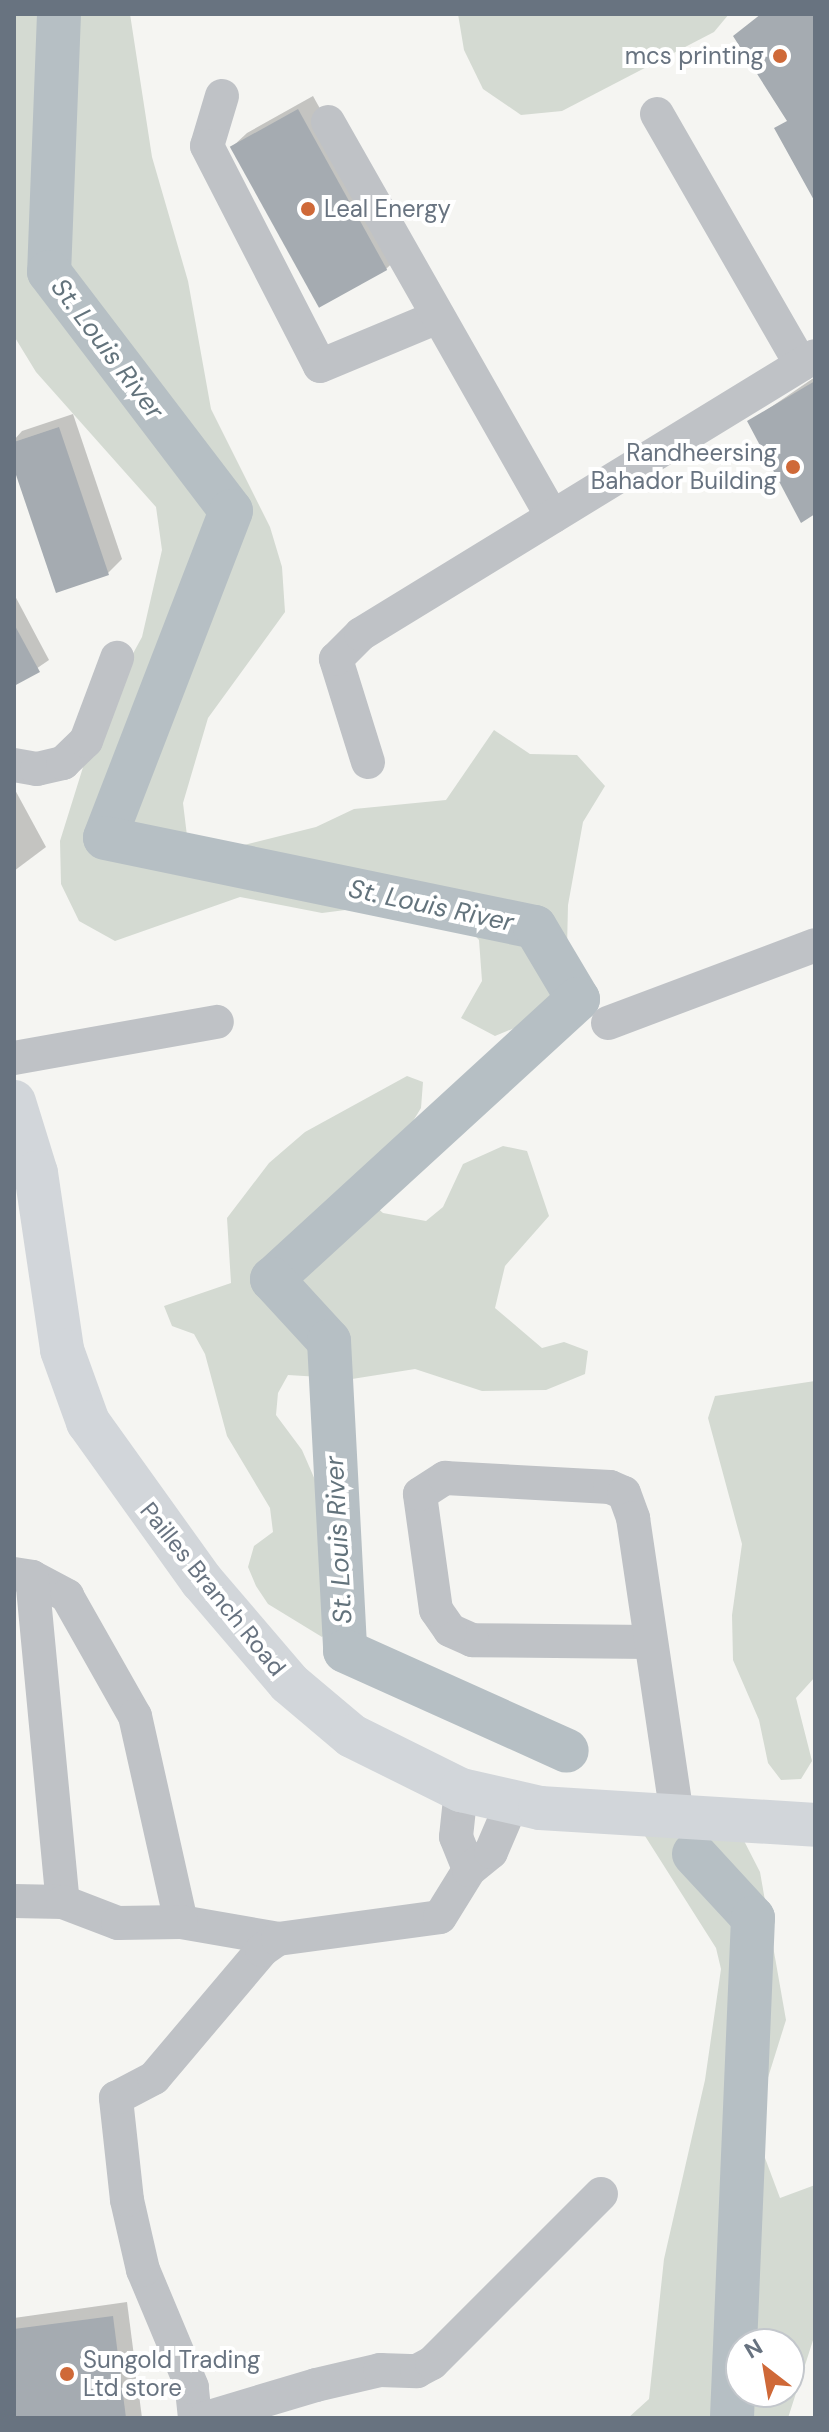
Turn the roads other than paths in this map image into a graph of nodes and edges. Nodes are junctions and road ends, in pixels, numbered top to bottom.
1 (222, 96) dead end
2 (657, 114) dead end
3 (328, 122) dead end
4 (438, 317) junction
5 (808, 360) edge
6 (552, 517) junction
7 (117, 658) dead end
8 (368, 762) dead end
9 (14, 765) edge
10 (815, 945) edge
11 (217, 1022) dead end
12 (608, 1023) dead end
13 (14, 1058) edge
14 (14, 1102) edge
15 (23, 1576) edge
16 (649, 1642) junction
17 (461, 1790) junction
18 (512, 1803) junction
19 (677, 1816) junction
20 (815, 1825) edge
21 (469, 1870) junction
22 (14, 1901) edge
23 (63, 1902) junction
24 (181, 1922) junction
25 (278, 1939) junction
26 (601, 2194) dead end
27 (195, 2418) edge
28 (206, 2418) edge

1 - 4 street
2 - 5 street
3 - 4 street
4 - 6 street
5 - 6 street
6 - 8 street
7 - 9 street
10 - 12 street
11 - 13 street
14 - 17 main road, Pailles Branch Road
15 - 23 street
15 - 24 street
16 - 16 street
16 - 19 street
17 - 18 main road, Pailles Branch Road
17 - 21 street
18 - 19 main road, Pailles Branch Road
18 - 21 street
19 - 20 main road, Pailles Branch Road
21 - 25 street
22 - 23 street
23 - 24 street
24 - 25 street
25 - 27 street
26 - 28 street

